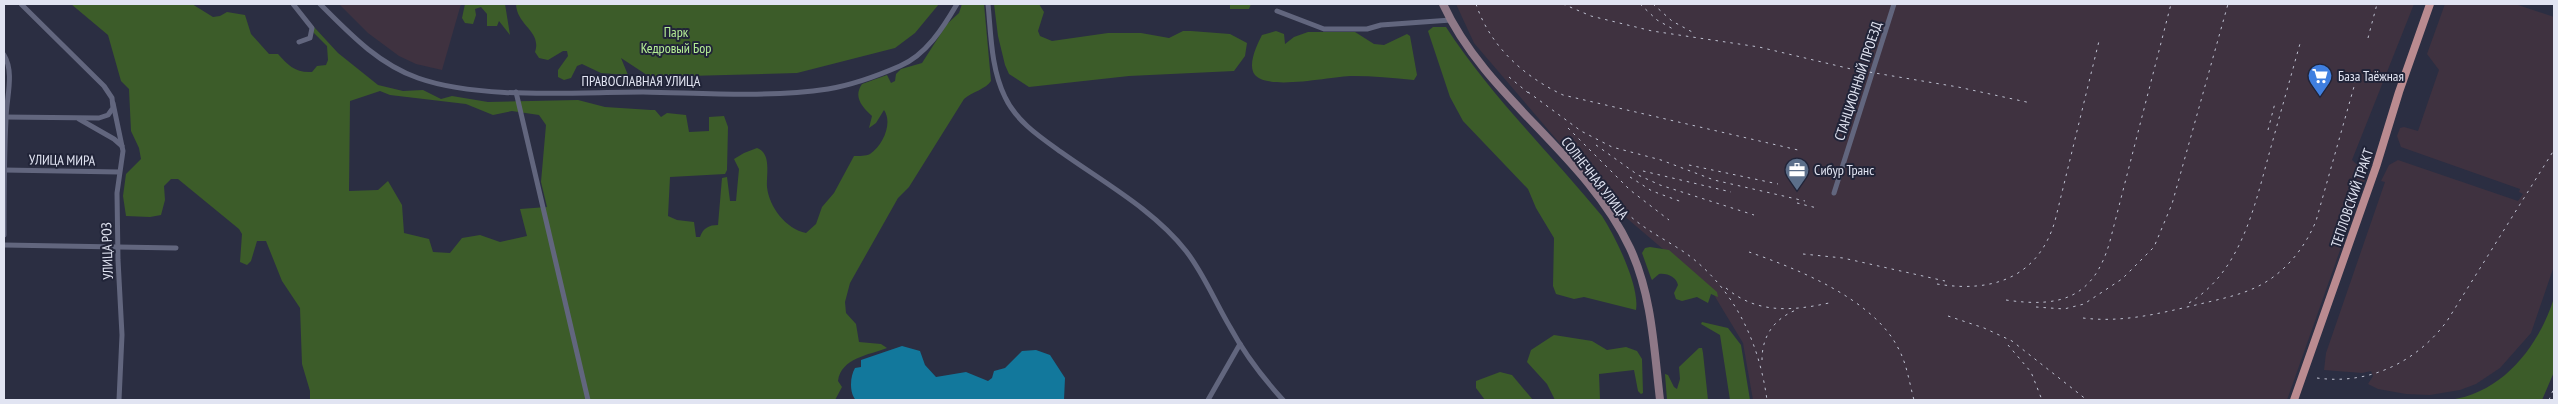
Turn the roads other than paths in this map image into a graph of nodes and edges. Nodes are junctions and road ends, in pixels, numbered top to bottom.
1 (21, 4) edge
2 (293, 4) edge
3 (320, 4) edge
4 (957, 4) edge
5 (988, 4) edge
6 (1443, 4) edge
7 (1894, 4) edge
8 (2430, 4) edge
9 (1277, 11) dead end
10 (1451, 20) junction
11 (298, 42) dead end
12 (4, 55) edge
13 (516, 92) junction
14 (114, 102) junction
15 (5, 117) edge
16 (79, 118) junction
17 (122, 148) junction
18 (4, 170) edge
19 (120, 172) junction
20 (1834, 193) dead end
21 (4, 235) edge
22 (4, 245) edge
23 (118, 248) junction
24 (176, 248) dead end
25 (1240, 344) junction
26 (119, 400) edge
27 (588, 400) edge
28 (1208, 400) edge
29 (1283, 400) edge
30 (1660, 400) edge
31 (2294, 400) edge

1 - 14 street, УЛИЦА РОЗ
2 - 11 street
3 - 13 street, ПРАВОСЛАВНАЯ УЛИЦА
4 - 13 street, ПРАВОСЛАВНАЯ УЛИЦА
5 - 25 street
6 - 10 street, СОЛНЕЧНАЯ УЛИЦА
7 - 20 street, СТАНЦИОННЫЙ ПРОЕЗД
8 - 31 main road, ТЕПЛОВСКИЙ ТРАКТ
9 - 10 street
10 - 30 street, СОЛНЕЧНАЯ УЛИЦА
12 - 15 street
13 - 27 street
14 - 16 street
14 - 17 street, УЛИЦА РОЗ
15 - 16 street
15 - 18 street
16 - 17 street
17 - 19 street, УЛИЦА РОЗ
18 - 19 street, УЛИЦА МИРА
18 - 21 street
19 - 23 street, УЛИЦА РОЗ
22 - 23 street
23 - 24 street
23 - 26 street, УЛИЦА РОЗ
25 - 28 street
25 - 29 street

